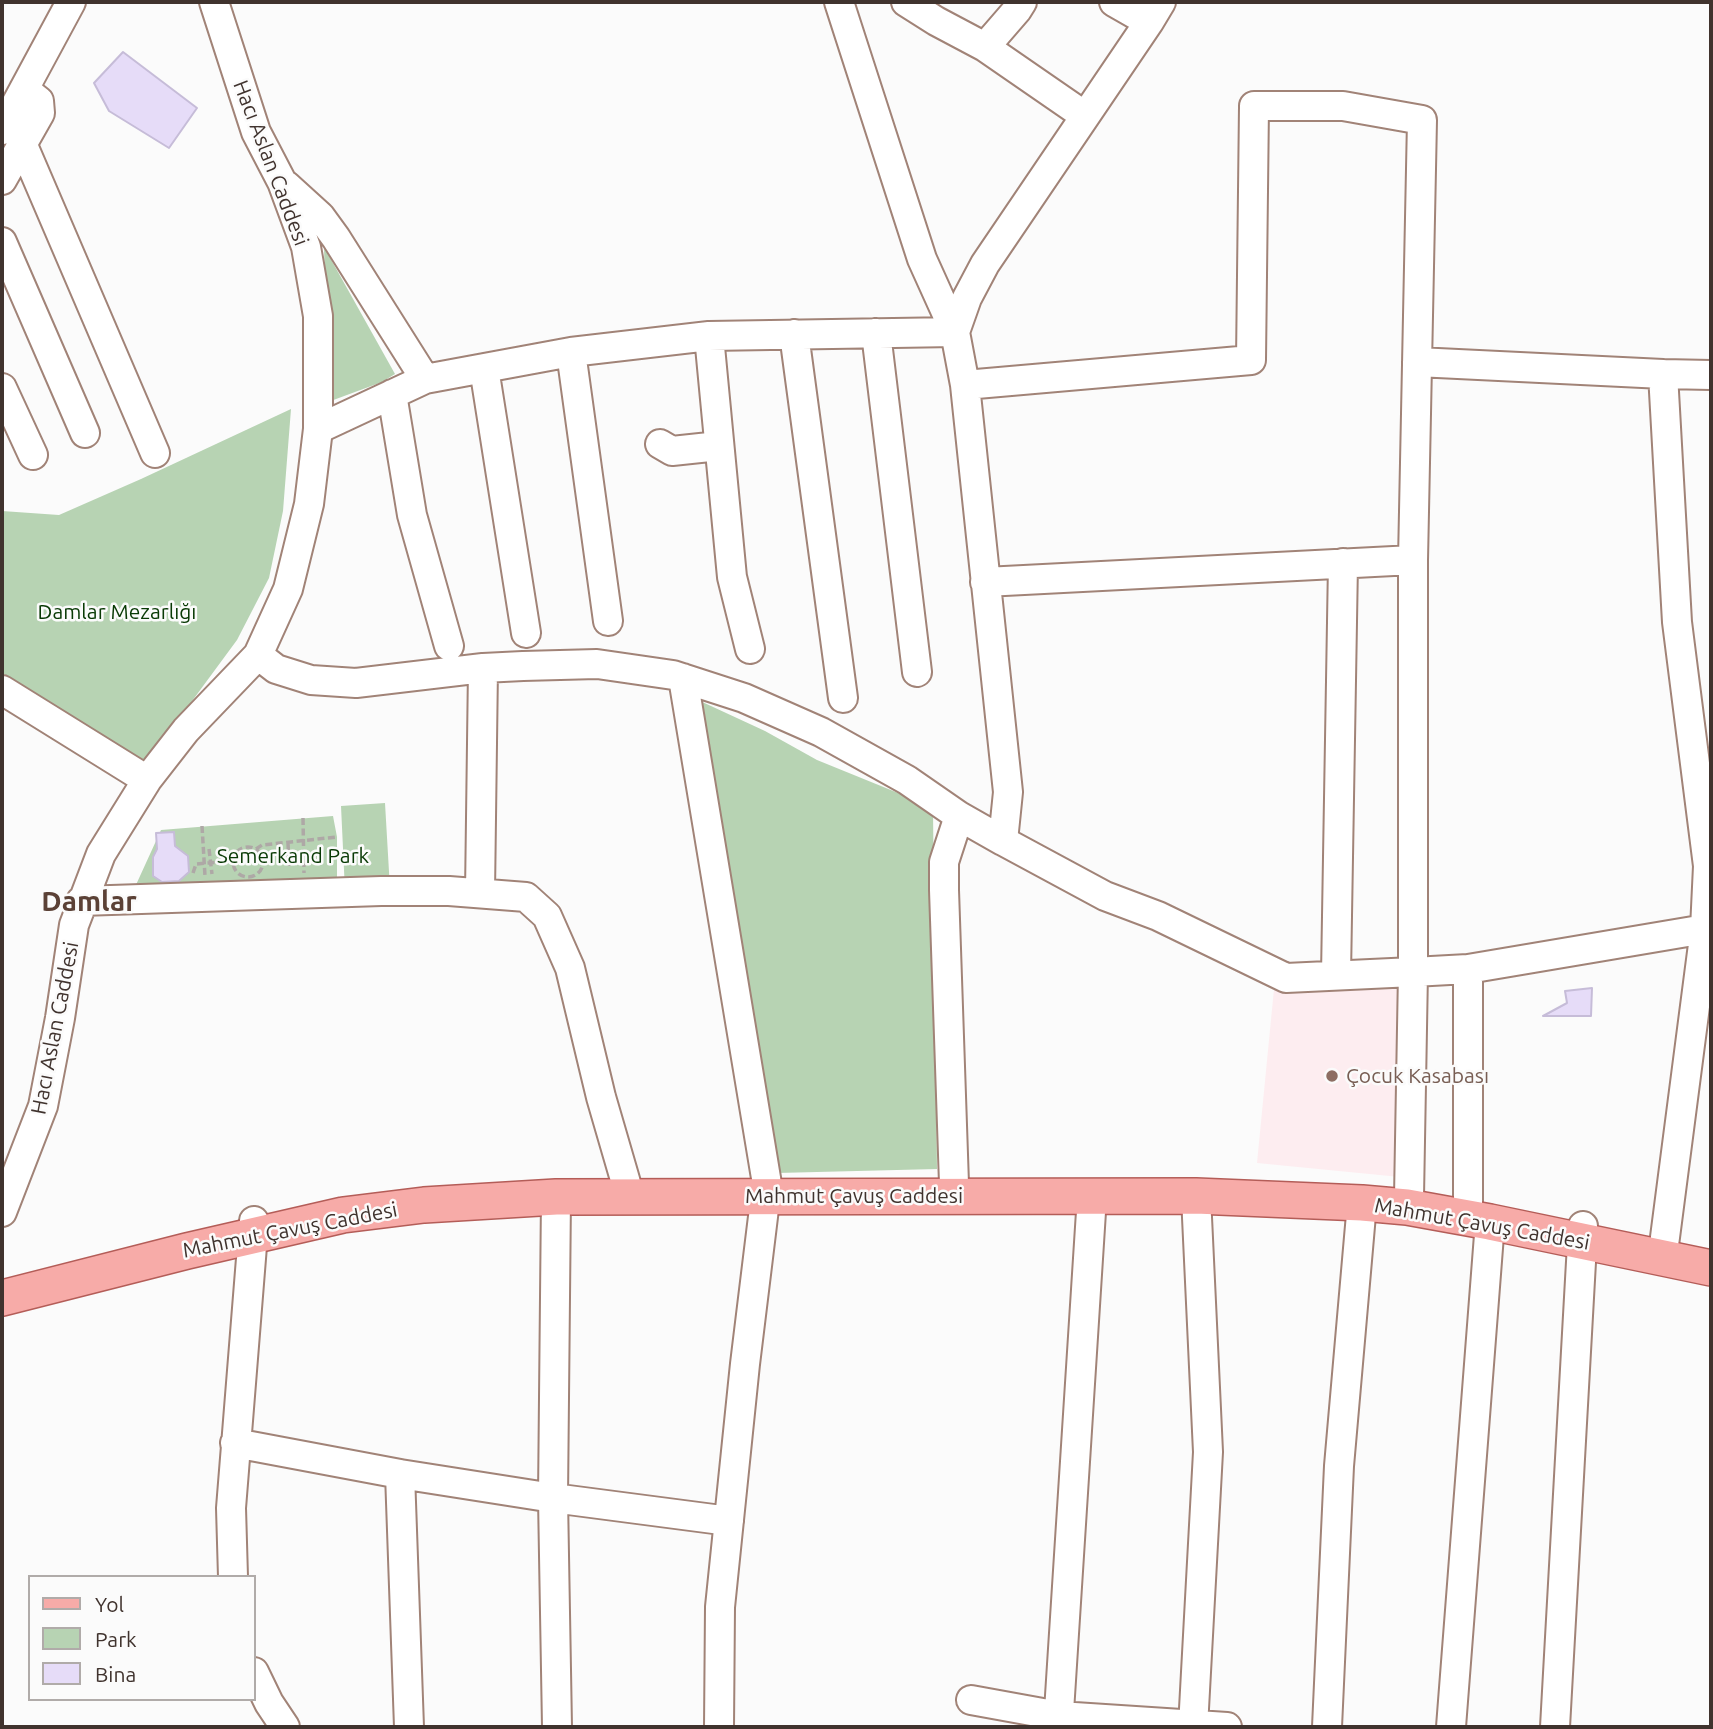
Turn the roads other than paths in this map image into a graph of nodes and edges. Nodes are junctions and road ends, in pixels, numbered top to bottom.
1 (71, 2) edge
2 (214, 2) edge
3 (839, 2) edge
4 (906, 2) edge
5 (1022, 2) edge
6 (1114, 2) edge
7 (1155, 12) edge
8 (985, 47) junction
9 (1085, 116) junction
10 (12, 136) edge
11 (2, 180) edge
12 (282, 182) junction
13 (2, 242) edge
14 (955, 332) junction
15 (876, 333) junction
16 (794, 334) junction
17 (709, 336) junction
18 (571, 352) junction
19 (1417, 362) junction
20 (484, 368) junction
21 (1663, 374) junction
22 (1711, 375) edge
23 (425, 379) junction
24 (965, 385) junction
25 (2, 388) edge
26 (391, 394) junction
27 (318, 429) junction
28 (85, 433) dead end
29 (660, 444) dead end
30 (719, 446) junction
31 (155, 453) dead end
32 (33, 455) dead end
33 (1413, 559) junction
34 (1343, 563) junction
35 (985, 582) junction
36 (608, 621) dead end
37 (526, 633) dead end
38 (449, 646) dead end
39 (750, 649) dead end
40 (258, 656) junction
41 (484, 668) junction
42 (917, 672) dead end
43 (683, 678) junction
44 (2, 690) edge
45 (843, 698) dead end
46 (147, 780) junction
47 (959, 816) junction
48 (1003, 841) junction
49 (480, 893) junction
50 (81, 901) junction
51 (1705, 929) junction
52 (1468, 969) junction
53 (1413, 972) junction
54 (1336, 975) junction
55 (626, 1183) junction
56 (954, 1184) junction
57 (767, 1190) junction
58 (1092, 1196) junction
59 (1196, 1196) junction
60 (1409, 1196) junction
61 (556, 1197) junction
62 (1362, 1202) junction
63 (2, 1212) edge
64 (1479, 1213) junction
65 (254, 1228) junction
66 (1581, 1234) junction
67 (1664, 1244) junction
68 (1711, 1254) edge
69 (1711, 1268) edge
70 (2, 1284) edge
71 (2, 1298) edge
72 (235, 1443) junction
73 (400, 1474) junction
74 (553, 1498) junction
75 (729, 1521) junction
76 (233, 1575) edge
77 (256, 1676) edge
78 (971, 1700) dead end
79 (1059, 1722) edge
80 (1193, 1726) edge
81 (285, 1727) edge
82 (409, 1727) edge
83 (557, 1727) edge
84 (719, 1727) edge
85 (1227, 1727) edge
86 (1328, 1727) edge
87 (1451, 1727) edge
88 (1555, 1727) edge

1 - 10 street
2 - 12 street, Hacı Aslan Caddesi
3 - 14 street
4 - 8 street
5 - 8 street
6 - 7 street
7 - 9 street
8 - 9 street
9 - 14 street
10 - 11 street
10 - 31 street
12 - 23 street
12 - 27 street, Hacı Aslan Caddesi
13 - 28 street
14 - 15 street
14 - 24 street
15 - 16 street
15 - 42 street
16 - 17 street
16 - 45 street
17 - 18 street
17 - 30 street
18 - 20 street
18 - 36 street
19 - 21 street
19 - 24 street
19 - 33 street
20 - 23 street
20 - 37 street
21 - 22 street
21 - 51 street
23 - 26 street
24 - 35 street
25 - 32 street
26 - 27 street
26 - 38 street
27 - 40 street, Hacı Aslan Caddesi
29 - 30 street
30 - 39 street
33 - 34 street
33 - 53 street
34 - 35 street
34 - 54 street
35 - 48 street
40 - 41 street
40 - 46 street, Hacı Aslan Caddesi
41 - 43 street
41 - 49 street
43 - 47 street
43 - 57 street
44 - 46 street
46 - 50 street, Hacı Aslan Caddesi
47 - 48 street
47 - 56 street
48 - 54 street
49 - 50 street
49 - 55 street
50 - 63 street, Hacı Aslan Caddesi
51 - 52 street
51 - 67 street
52 - 53 street
52 - 64 street
53 - 54 street
53 - 60 street
55 - 57 main road
55 - 65 main road
56 - 57 main road
56 - 60 main road
57 - 58 main road, Mahmut Çavuş Caddesi
57 - 61 main road, Mahmut Çavuş Caddesi
57 - 75 street
58 - 59 main road, Mahmut Çavuş Caddesi
58 - 79 street
59 - 62 main road, Mahmut Çavuş Caddesi
59 - 80 street
60 - 64 main road
61 - 65 main road, Mahmut Çavuş Caddesi
61 - 74 street
62 - 64 main road, Mahmut Çavuş Caddesi
62 - 86 street
64 - 66 main road, Mahmut Çavuş Caddesi
64 - 87 street
65 - 70 main road
65 - 71 main road, Mahmut Çavuş Caddesi
65 - 72 street
66 - 67 main road
66 - 69 main road, Mahmut Çavuş Caddesi
66 - 88 street
67 - 68 main road
72 - 73 street
72 - 76 street
73 - 74 street
73 - 82 street
74 - 75 street
74 - 83 street
75 - 84 street
77 - 81 street
78 - 79 street
79 - 80 street
80 - 85 street

